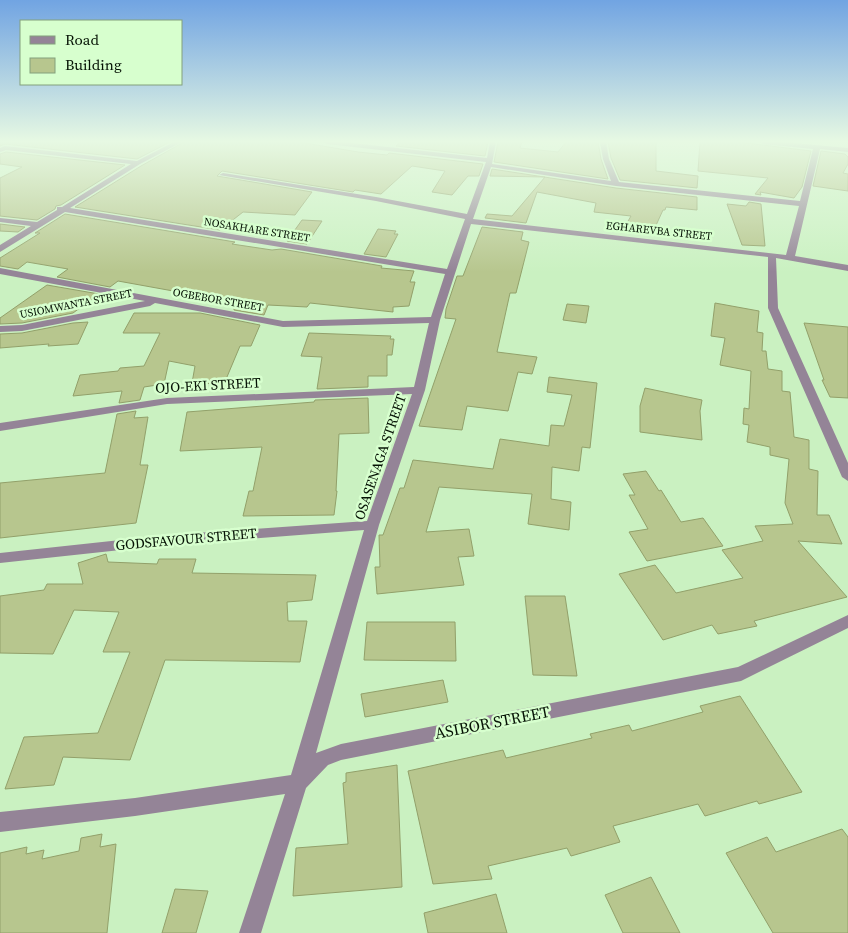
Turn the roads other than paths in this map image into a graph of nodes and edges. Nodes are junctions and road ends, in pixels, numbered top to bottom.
1 (100, 186) edge
2 (290, 186) edge
3 (481, 186) edge
4 (630, 186) edge
5 (808, 186) edge
6 (803, 204) junction
7 (60, 209) junction
8 (469, 219) junction
9 (0, 220) edge
10 (39, 225) junction
11 (0, 249) edge
12 (772, 255) junction
13 (790, 258) junction
14 (848, 268) edge
15 (0, 271) edge
16 (450, 272) junction
17 (157, 302) junction
18 (435, 320) junction
19 (0, 329) edge
20 (419, 390) junction
21 (0, 427) edge
22 (848, 477) edge
23 (372, 525) junction
24 (0, 558) edge
25 (848, 621) edge
26 (298, 783) junction
27 (0, 822) edge
28 (250, 933) edge

1 - 7 street
2 - 8 street, EGHAREVBA STREET
3 - 8 street, OSASENAGA STREET
4 - 6 street
5 - 6 street
6 - 13 street
7 - 10 street
7 - 16 street, NOSAKHARE STREET
8 - 12 street, EGHAREVBA STREET
8 - 16 street, OSASENAGA STREET
9 - 10 street
10 - 11 street
12 - 13 street, EGHAREVBA STREET
12 - 22 street
13 - 14 street, EGHAREVBA STREET
15 - 17 street, OGBEBOR STREET
16 - 18 street, OSASENAGA STREET
17 - 18 street, OGBEBOR STREET
17 - 19 street, USIOMWANTA STREET
18 - 20 street, OSASENAGA STREET
20 - 21 street, OJO-EKI STREET
20 - 23 street, OSASENAGA STREET
23 - 24 street, GODSFAVOUR STREET
23 - 26 street, OSASENAGA STREET
25 - 26 street, ASIBOR STREET
26 - 27 street
26 - 28 street, OSASENAGA STREET

